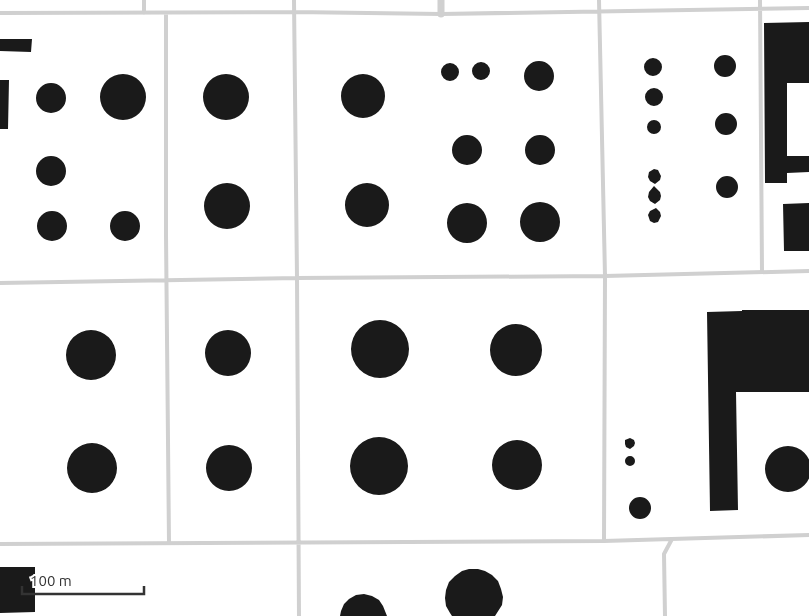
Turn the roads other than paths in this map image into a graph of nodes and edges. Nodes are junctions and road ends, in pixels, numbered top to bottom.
1 (144, 0) edge
2 (294, 0) edge
3 (441, 0) edge
4 (599, 0) edge
5 (760, 0) edge
6 (760, 8) junction
7 (809, 8) edge
8 (599, 10) junction
9 (294, 12) junction
10 (0, 13) edge
11 (144, 13) junction
12 (166, 13) junction
13 (441, 14) junction
14 (809, 271) edge
15 (762, 272) junction
16 (605, 276) junction
17 (297, 278) junction
18 (166, 280) junction
19 (0, 284) edge
20 (809, 536) edge
21 (672, 539) junction
22 (604, 541) junction
23 (298, 542) junction
24 (169, 543) junction
25 (0, 544) edge
26 (299, 616) edge
27 (665, 616) edge

1 - 11 lane
2 - 9 lane
3 - 13 street
4 - 8 lane
5 - 6 lane
6 - 7 lane
6 - 8 lane
6 - 15 lane
8 - 13 lane
8 - 16 lane
9 - 12 lane
9 - 13 lane
9 - 17 lane
10 - 11 lane
11 - 12 lane
12 - 18 lane
14 - 15 lane
15 - 16 lane
16 - 17 lane
16 - 22 lane
17 - 18 lane
17 - 23 lane
18 - 19 lane
18 - 24 lane
20 - 21 lane
21 - 22 lane
21 - 27 lane
22 - 23 lane
23 - 24 lane
23 - 26 lane
24 - 25 lane

